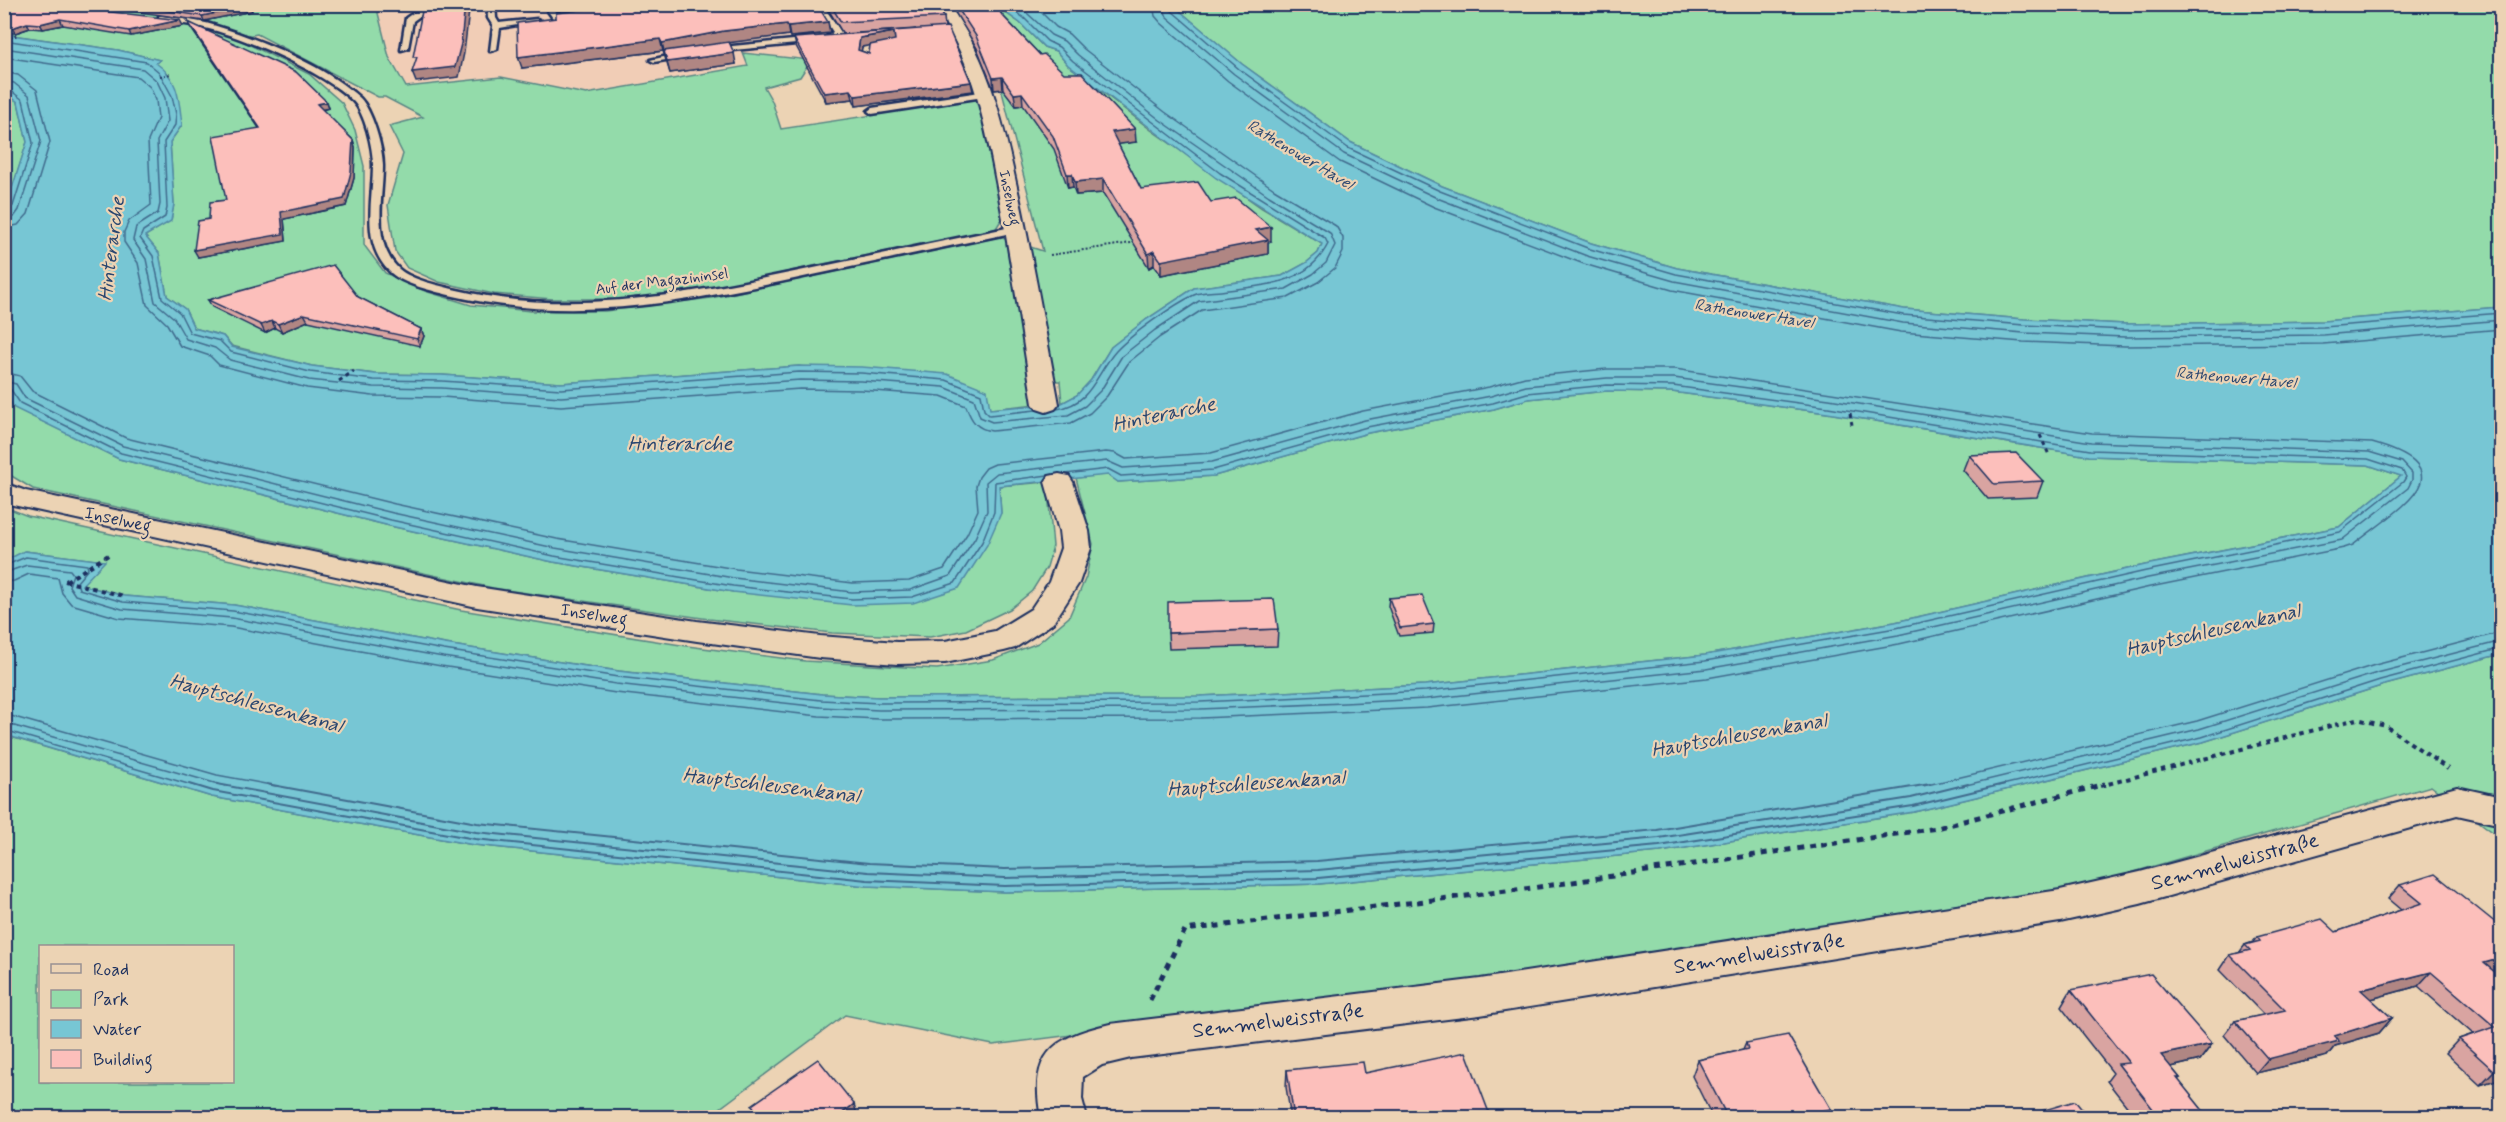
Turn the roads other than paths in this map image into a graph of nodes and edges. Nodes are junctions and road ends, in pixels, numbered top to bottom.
1 (449, 4) edge
2 (491, 4) edge
3 (546, 4) edge
4 (818, 4) edge
5 (940, 4) edge
6 (4, 5) edge
7 (122, 13) edge
8 (578, 17) edge
9 (155, 18) edge
10 (558, 19) junction
11 (497, 26) junction
12 (850, 38) edge
13 (829, 39) junction
14 (404, 48) dead end
15 (493, 49) dead end
16 (654, 60) edge
17 (987, 94) junction
18 (872, 111) edge
19 (1016, 229) junction
20 (1046, 404) dead end
21 (1059, 482) dead end
22 (4, 491) edge
23 (2502, 811) edge
24 (1064, 1118) edge

1 - 14 lane
2 - 11 lane
3 - 10 lane
4 - 13 lane
5 - 17 street, Inselweg
6 - 7 lane
8 - 10 lane
9 - 19 lane, Auf der Magazininsel
10 - 11 lane
11 - 15 lane
12 - 13 lane
13 - 16 lane
17 - 18 lane
17 - 19 street, Inselweg
19 - 20 street, Inselweg
21 - 22 street, Inselweg
23 - 24 street, Semmelweisstraße

